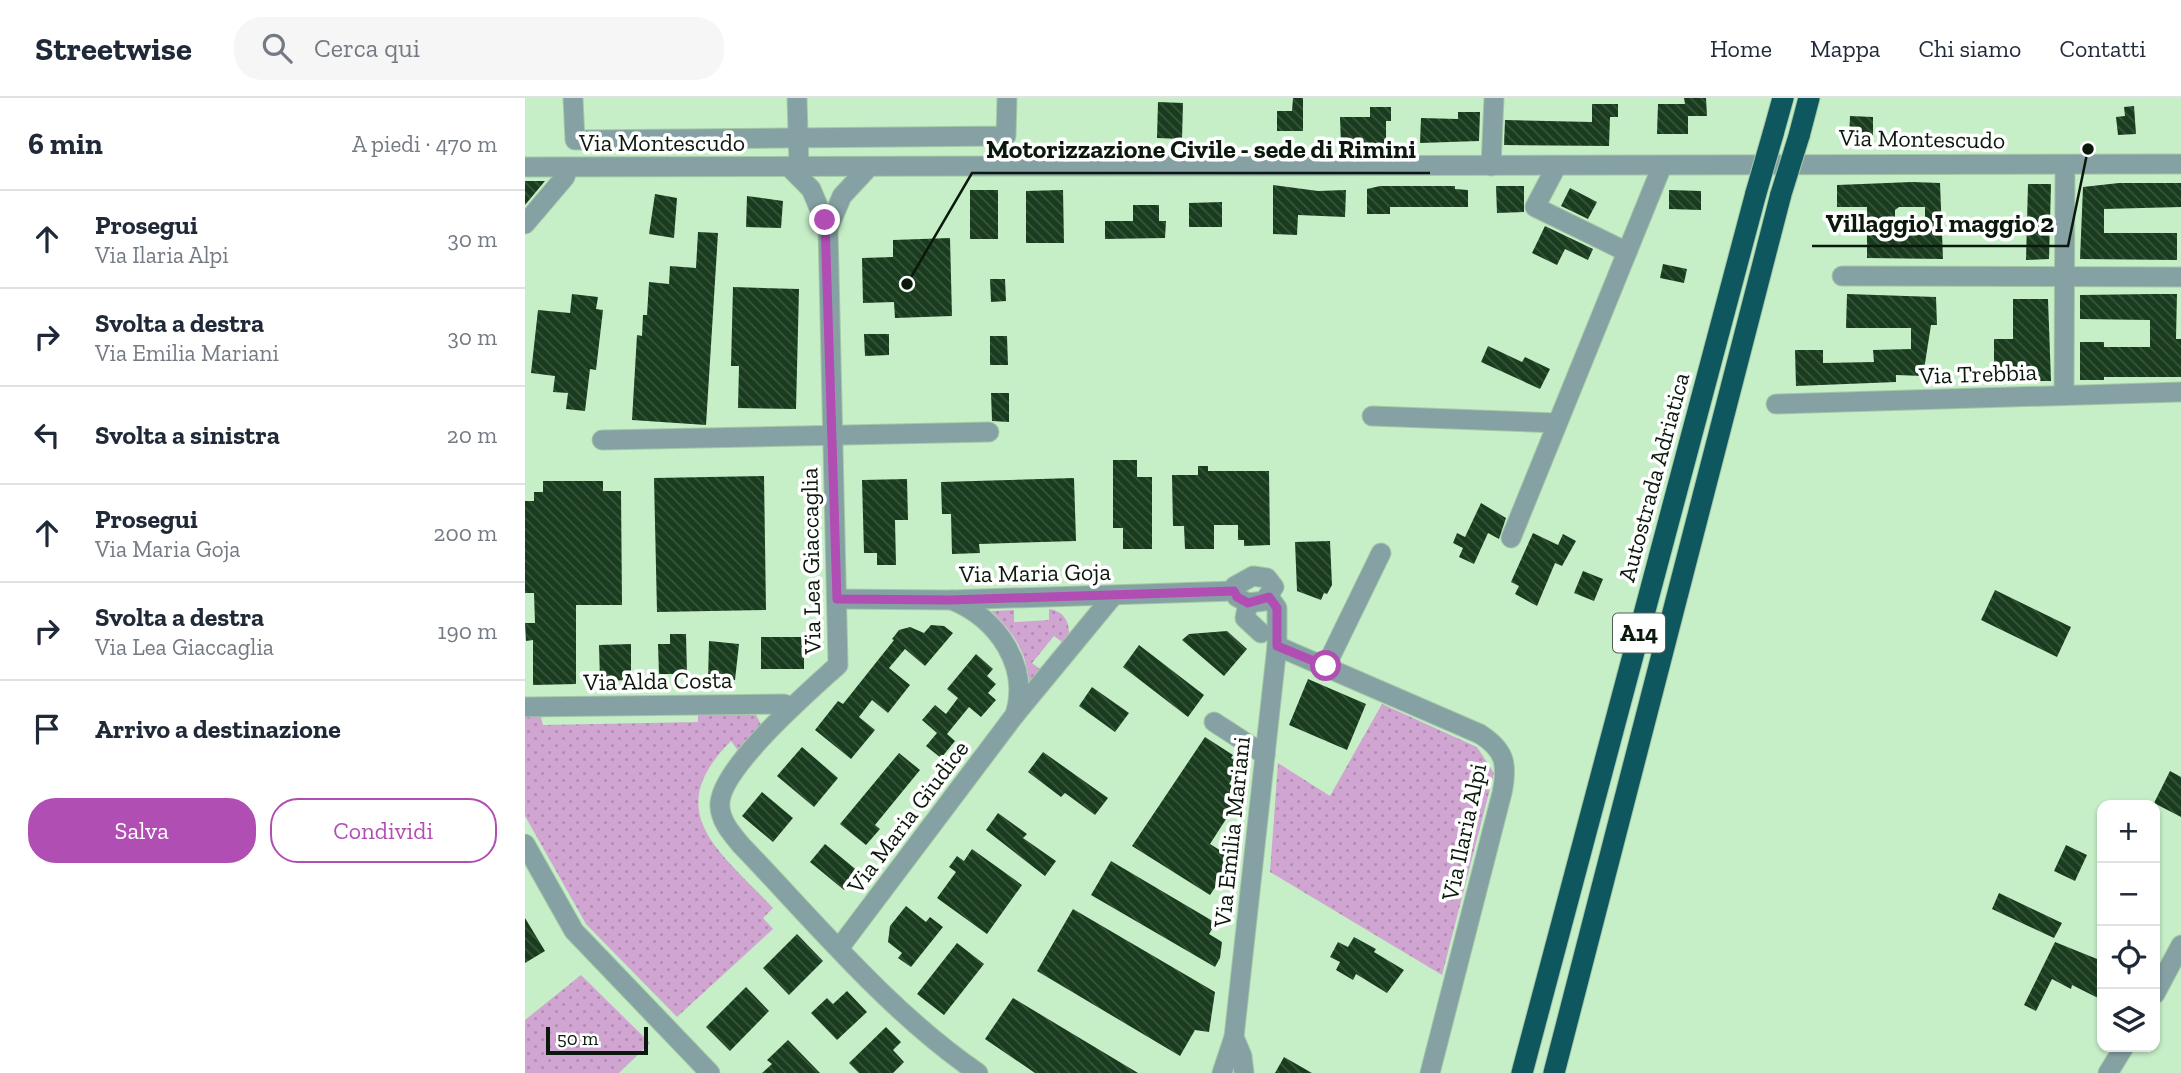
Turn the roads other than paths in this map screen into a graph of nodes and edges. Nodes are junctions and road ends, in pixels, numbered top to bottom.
1 (573, 98) edge
2 (797, 98) edge
3 (1007, 98) edge
4 (1493, 98) edge
5 (1783, 98) edge
6 (1809, 98) edge
7 (798, 138) junction
8 (2181, 164) edge
9 (1490, 166) junction
10 (1662, 166) junction
11 (2065, 166) junction
12 (525, 167) edge
13 (794, 167) junction
14 (830, 167) junction
15 (869, 167) junction
16 (1556, 167) junction
17 (568, 168) junction
18 (828, 205) junction
19 (525, 223) edge
20 (1627, 251) junction
21 (1842, 276) dead end
22 (2181, 277) edge
23 (2064, 279) junction
24 (2181, 392) edge
25 (2064, 395) junction
26 (1776, 404) dead end
27 (1372, 416) dead end
28 (1557, 423) junction
29 (989, 432) dead end
30 (833, 435) junction
31 (603, 440) dead end
32 (1511, 538) dead end
33 (1381, 553) dead end
34 (1113, 596) junction
35 (1241, 597) junction
36 (1269, 597) junction
37 (837, 599) junction
38 (951, 600) junction
39 (1261, 633) dead end
40 (1277, 646) junction
41 (1326, 666) junction
42 (525, 707) edge
43 (792, 707) junction
44 (1014, 716) junction
45 (1214, 722) dead end
46 (1265, 755) junction
47 (525, 844) edge
48 (2181, 945) edge
49 (840, 947) junction
50 (2158, 989) edge
51 (1234, 1037) junction
52 (2121, 1052) edge
53 (710, 1073) edge
54 (978, 1073) edge
55 (1223, 1073) edge
56 (1244, 1073) edge
57 (1430, 1073) edge
58 (1522, 1073) edge
59 (1554, 1073) edge
60 (2108, 1073) edge

1 - 7 street, Via Montescudo
2 - 7 street
3 - 7 street, Via Montescudo
4 - 9 street
5 - 58 highway, Autostrada Adriatica / A14, bridge
6 - 59 highway, A14, bridge
7 - 13 street
8 - 11 street, Via Montescudo
9 - 15 street, Via Montescudo
9 - 16 street, Via Montescudo
10 - 11 street, Via Montescudo
10 - 16 street, Via Montescudo
10 - 20 street
11 - 23 street
12 - 17 street, Via Montescudo
13 - 14 street, Via Montescudo
13 - 17 street, Via Montescudo
13 - 18 street
14 - 15 street, Via Montescudo
14 - 18 street, Via Lea Giaccaglia
15 - 18 street, Via Lea Giaccaglia
16 - 20 street
17 - 19 street
18 - 30 street, Via Lea Giaccaglia
20 - 28 street
21 - 23 street
22 - 23 street
23 - 25 street
24 - 25 street, Via Trebbia
25 - 26 street, Via Trebbia
27 - 28 street
28 - 32 street
29 - 30 street
30 - 31 street
30 - 37 street, Via Lea Giaccaglia
33 - 41 street
34 - 35 street, Via Maria Goja
34 - 38 street, Via Maria Goja
34 - 44 street, Via Maria Giudice
35 - 36 street
35 - 36 street
35 - 39 street
36 - 40 street, Via Emilia Mariani
37 - 38 street, Via Maria Goja
37 - 43 street, Via Lea Giaccaglia
38 - 44 street, Via Maria Giudice
40 - 41 street, Via Ilaria Alpi
40 - 46 street, Via Emilia Mariani
41 - 57 street, Via Ilaria Alpi
42 - 43 street, Via Alda Costa
43 - 49 street, Via Lea Giaccaglia
44 - 49 street, Via Maria Giudice
45 - 46 street
46 - 51 street, Via Emilia Mariani
47 - 53 street
48 - 50 street
49 - 54 street, Via Lea Giaccaglia
51 - 55 street, Via Emilia Mariani
51 - 56 street
52 - 60 street

